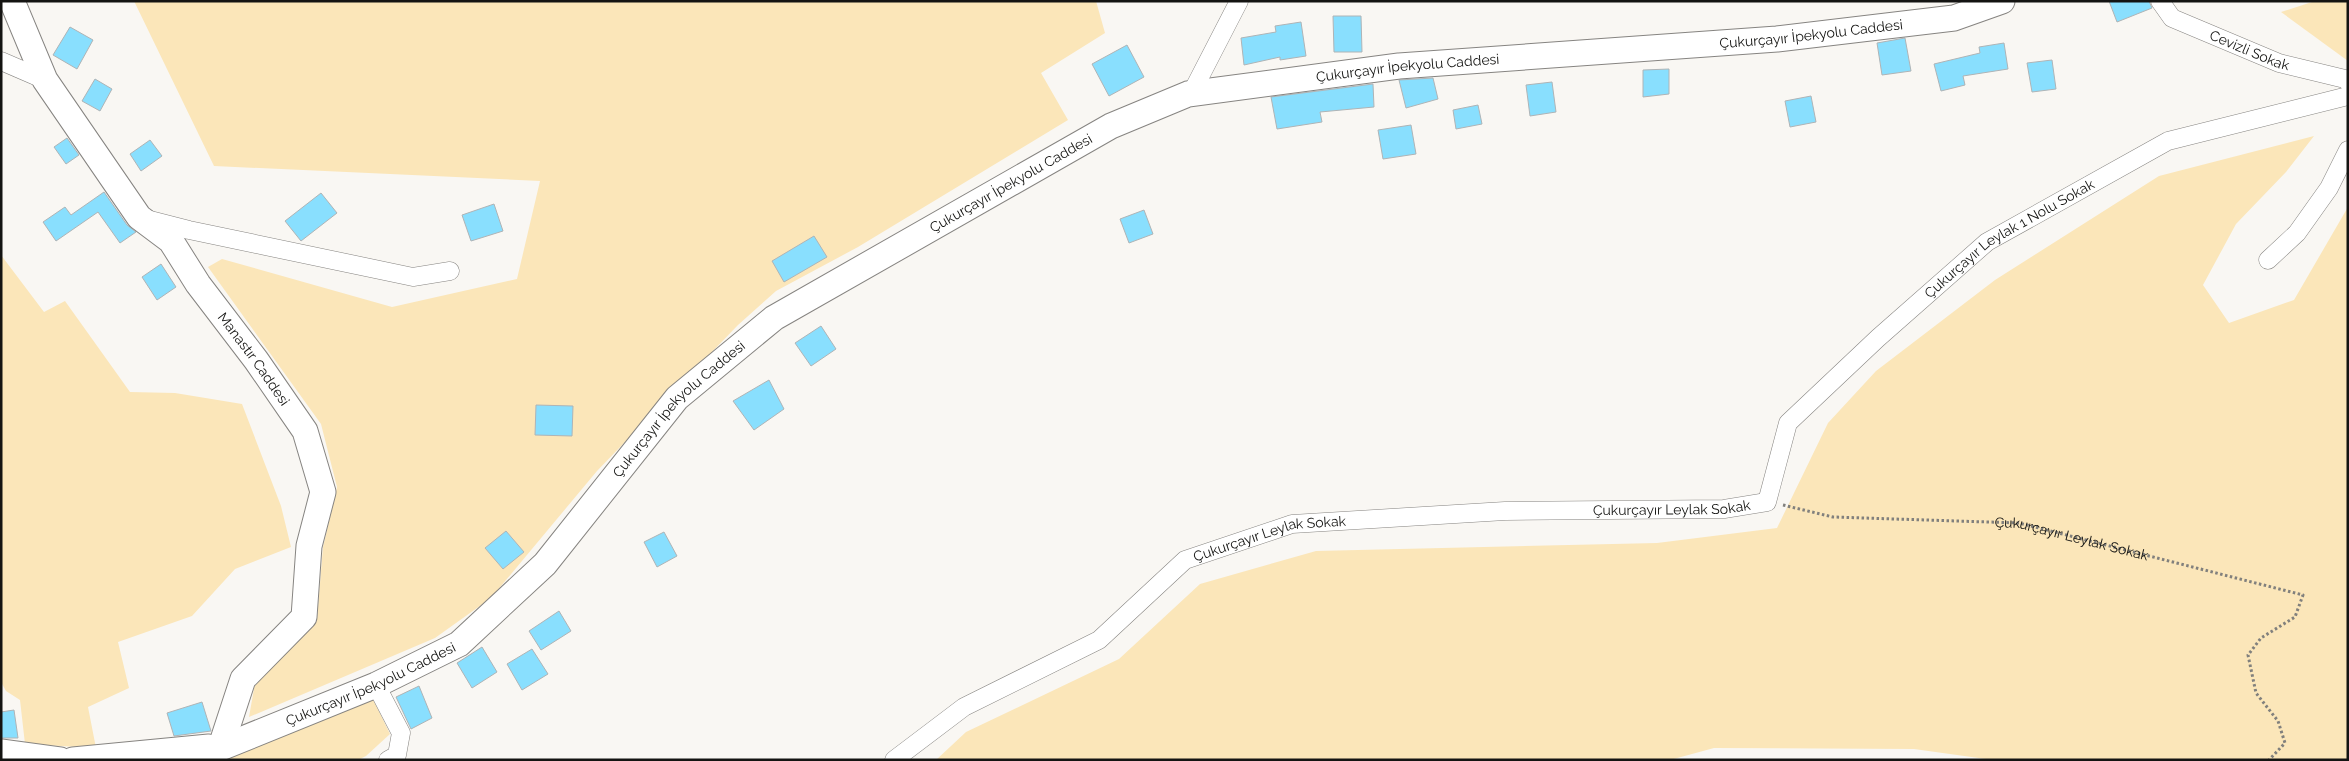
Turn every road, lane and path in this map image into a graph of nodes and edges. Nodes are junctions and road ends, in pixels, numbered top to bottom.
1 (12, 1) edge
2 (1239, 1) edge
3 (2002, 1) edge
4 (2160, 1) edge
5 (1, 61) edge
6 (45, 80) junction
7 (2348, 82) edge
8 (1191, 94) junction
9 (2348, 96) edge
10 (2348, 150) edge
11 (139, 217) junction
12 (2268, 260) dead end
13 (450, 271) dead end
14 (1767, 502) junction
15 (376, 685) junction
16 (221, 746) junction
17 (1, 752) edge
18 (60, 760) edge
19 (73, 760) edge
20 (191, 760) edge
21 (388, 760) edge
22 (894, 760) edge
23 (2269, 760) edge

1 - 6 street, Manastır Caddesi
2 - 8 street
3 - 8 street, Çukurçayır İpekyolu Caddesi
4 - 7 street, Cevizli Sokak
5 - 6 street
6 - 11 street, Manastır Caddesi
8 - 15 street, Çukurçayır İpekyolu Caddesi
9 - 14 street, Çukurçayır Leylak 1 Nolu Sokak
10 - 12 street
11 - 13 street
11 - 16 street, Manastır Caddesi
14 - 22 street, Çukurçayır Leylak Sokak
14 - 23 path, Çukurçayır Leylak Sokak
15 - 16 street, Çukurçayır İpekyolu Caddesi
15 - 21 street
16 - 19 street
16 - 20 street, Çukurçayır İpekyolu Caddesi
17 - 18 street

